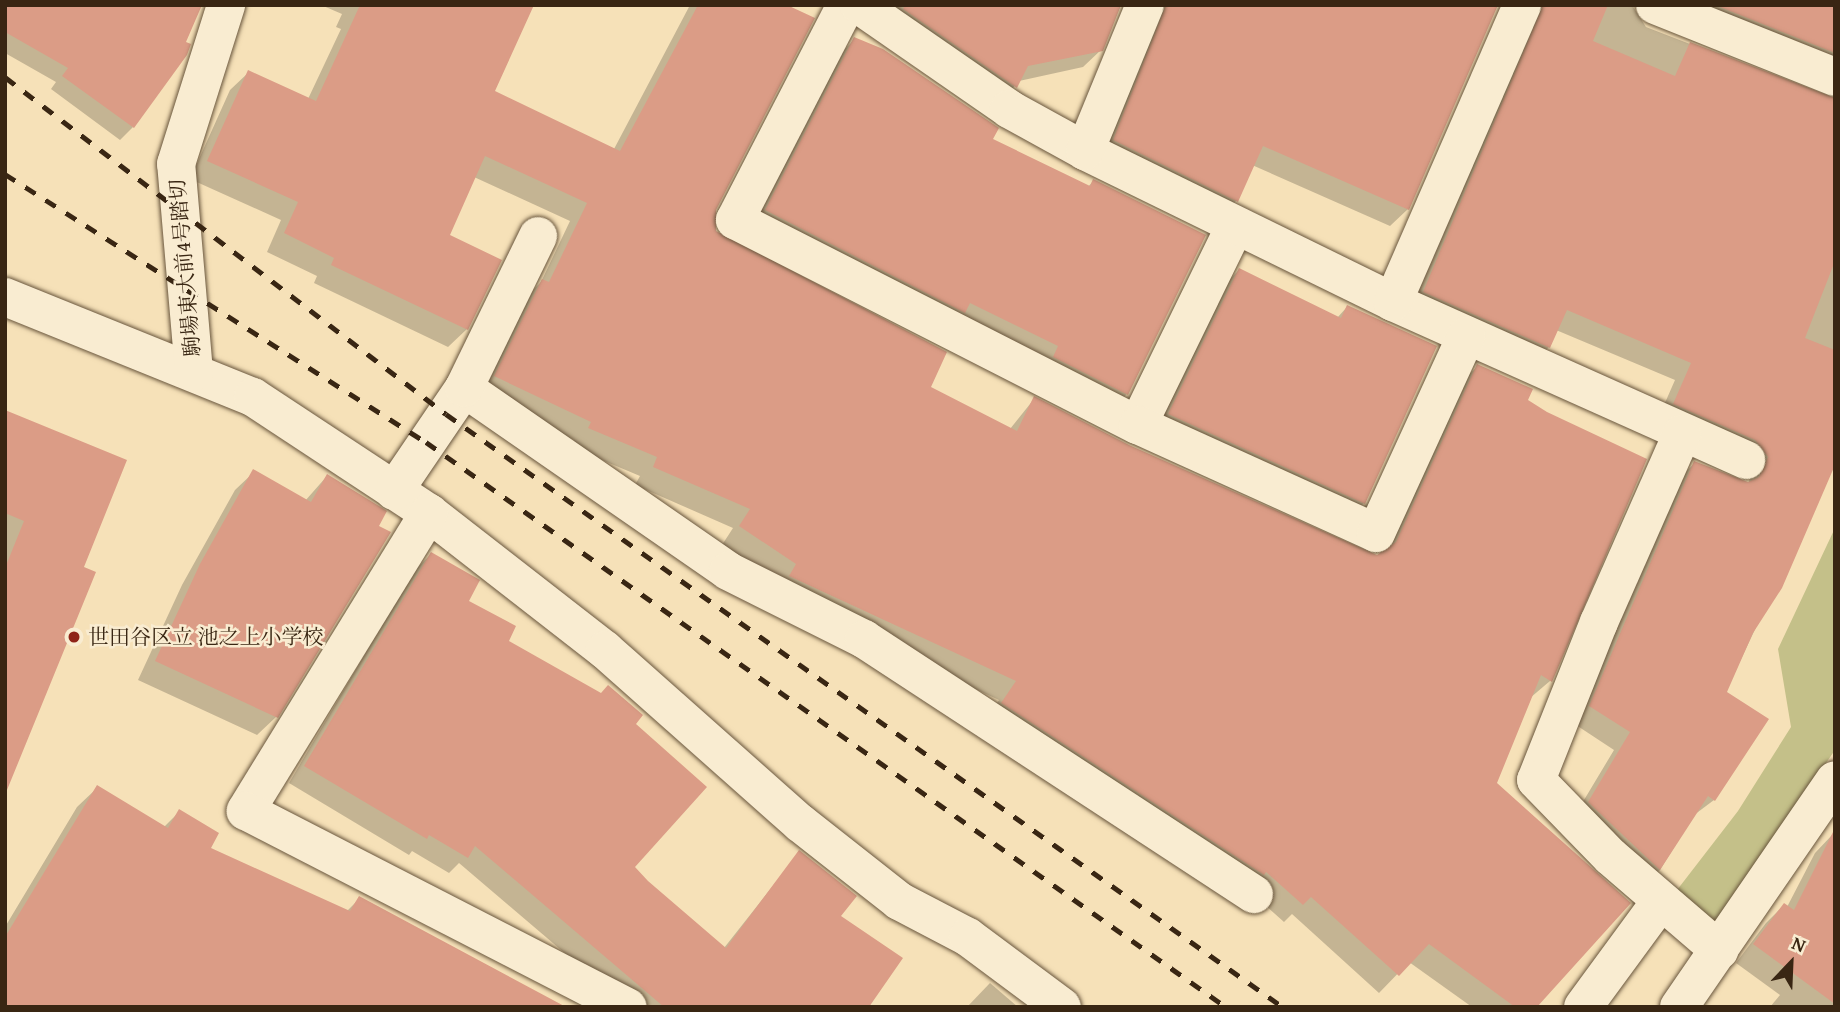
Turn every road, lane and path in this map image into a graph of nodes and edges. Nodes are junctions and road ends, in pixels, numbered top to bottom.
1 (226, 5) edge
2 (846, 5) edge
3 (859, 5) edge
4 (1145, 5) edge
5 (1522, 5) edge
6 (1655, 5) edge
7 (1835, 77) edge
8 (1085, 151) junction
9 (1235, 226) junction
10 (538, 236) dead end
11 (5, 297) edge
12 (1393, 302) junction
13 (1466, 336) junction
14 (194, 372) junction
15 (464, 388) junction
16 (1138, 425) junction
17 (1682, 434) junction
18 (1746, 460) dead end
19 (394, 491) junction
20 (429, 513) junction
21 (1835, 780) edge
22 (1254, 894) dead end
23 (1661, 901) junction
24 (1719, 950) junction
25 (628, 1007) edge
26 (1062, 1007) edge
27 (1583, 1007) edge
28 (1679, 1007) edge

1 - 14 street, 駒場東大前4号踏切
2 - 16 street
3 - 8 street
4 - 8 street
5 - 12 street
6 - 7 street
8 - 9 street
9 - 12 street
9 - 16 street
10 - 15 street
11 - 14 street
12 - 13 street
13 - 16 street
13 - 17 street
14 - 19 street
15 - 19 street
15 - 22 street
17 - 18 street
17 - 23 street
19 - 20 street
20 - 25 street
20 - 26 street
21 - 24 street
23 - 24 street
23 - 27 street
24 - 28 street

